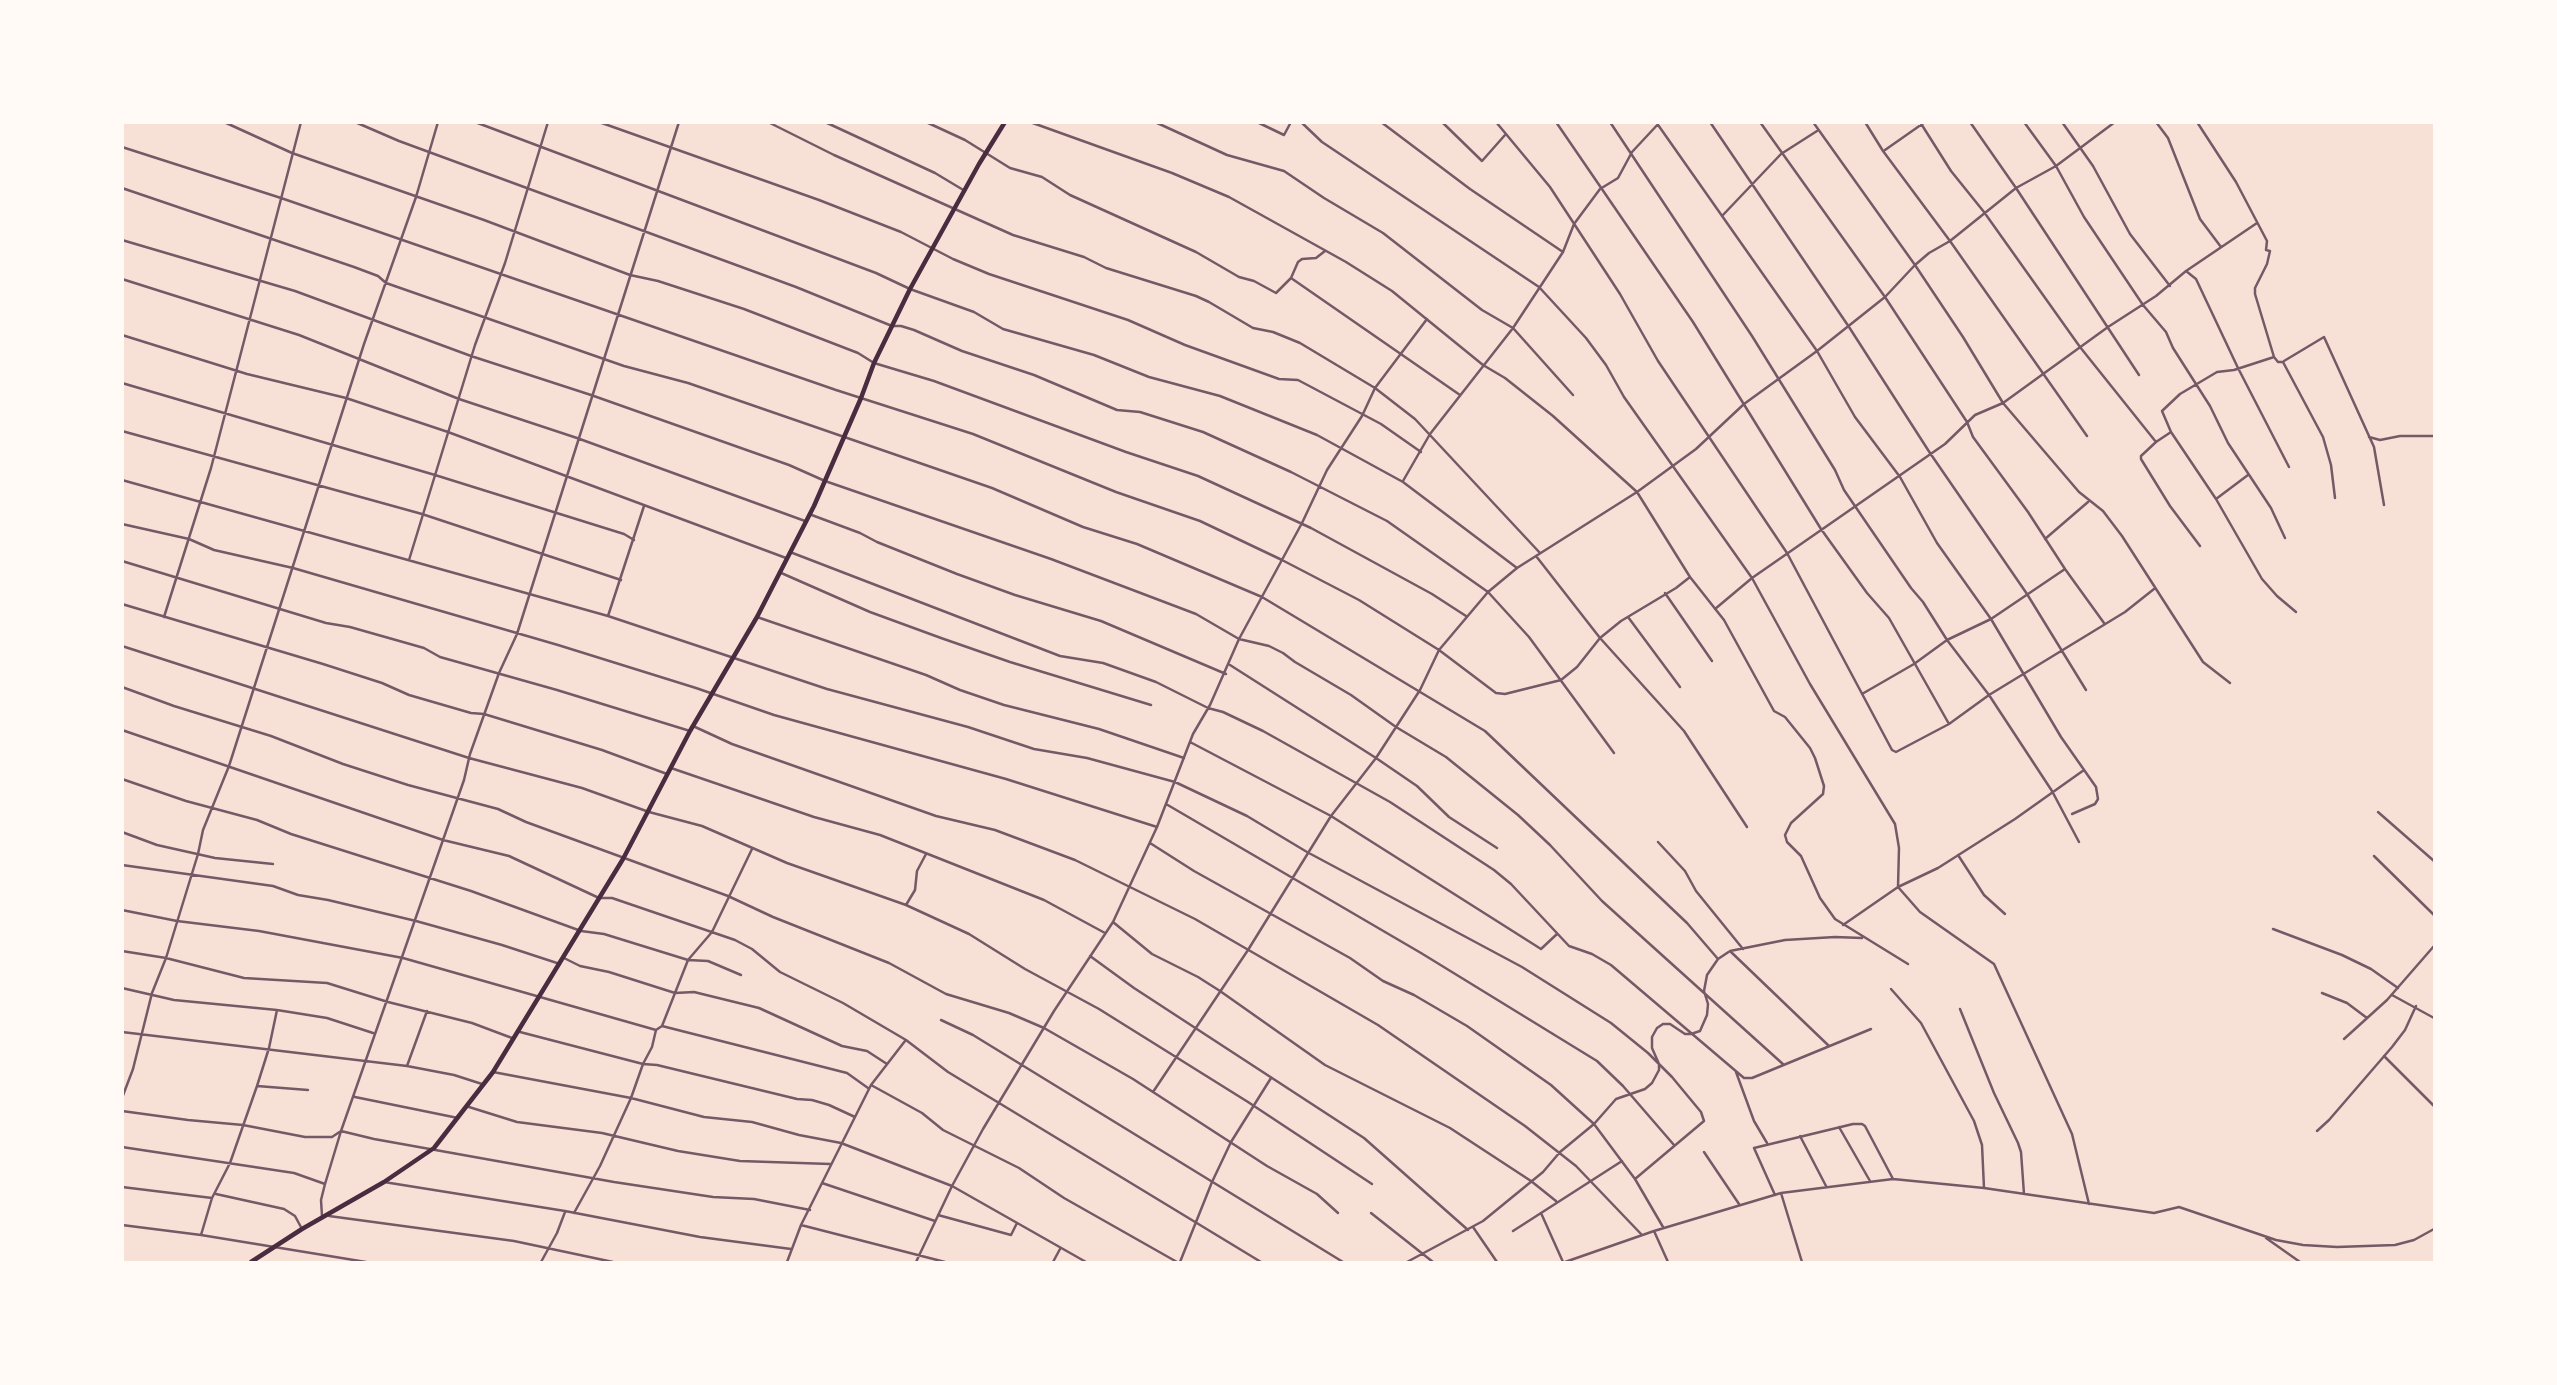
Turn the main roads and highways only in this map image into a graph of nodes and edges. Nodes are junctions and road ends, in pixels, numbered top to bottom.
1 (1005, 122) edge
2 (251, 1262) edge

1 - 2 main road

